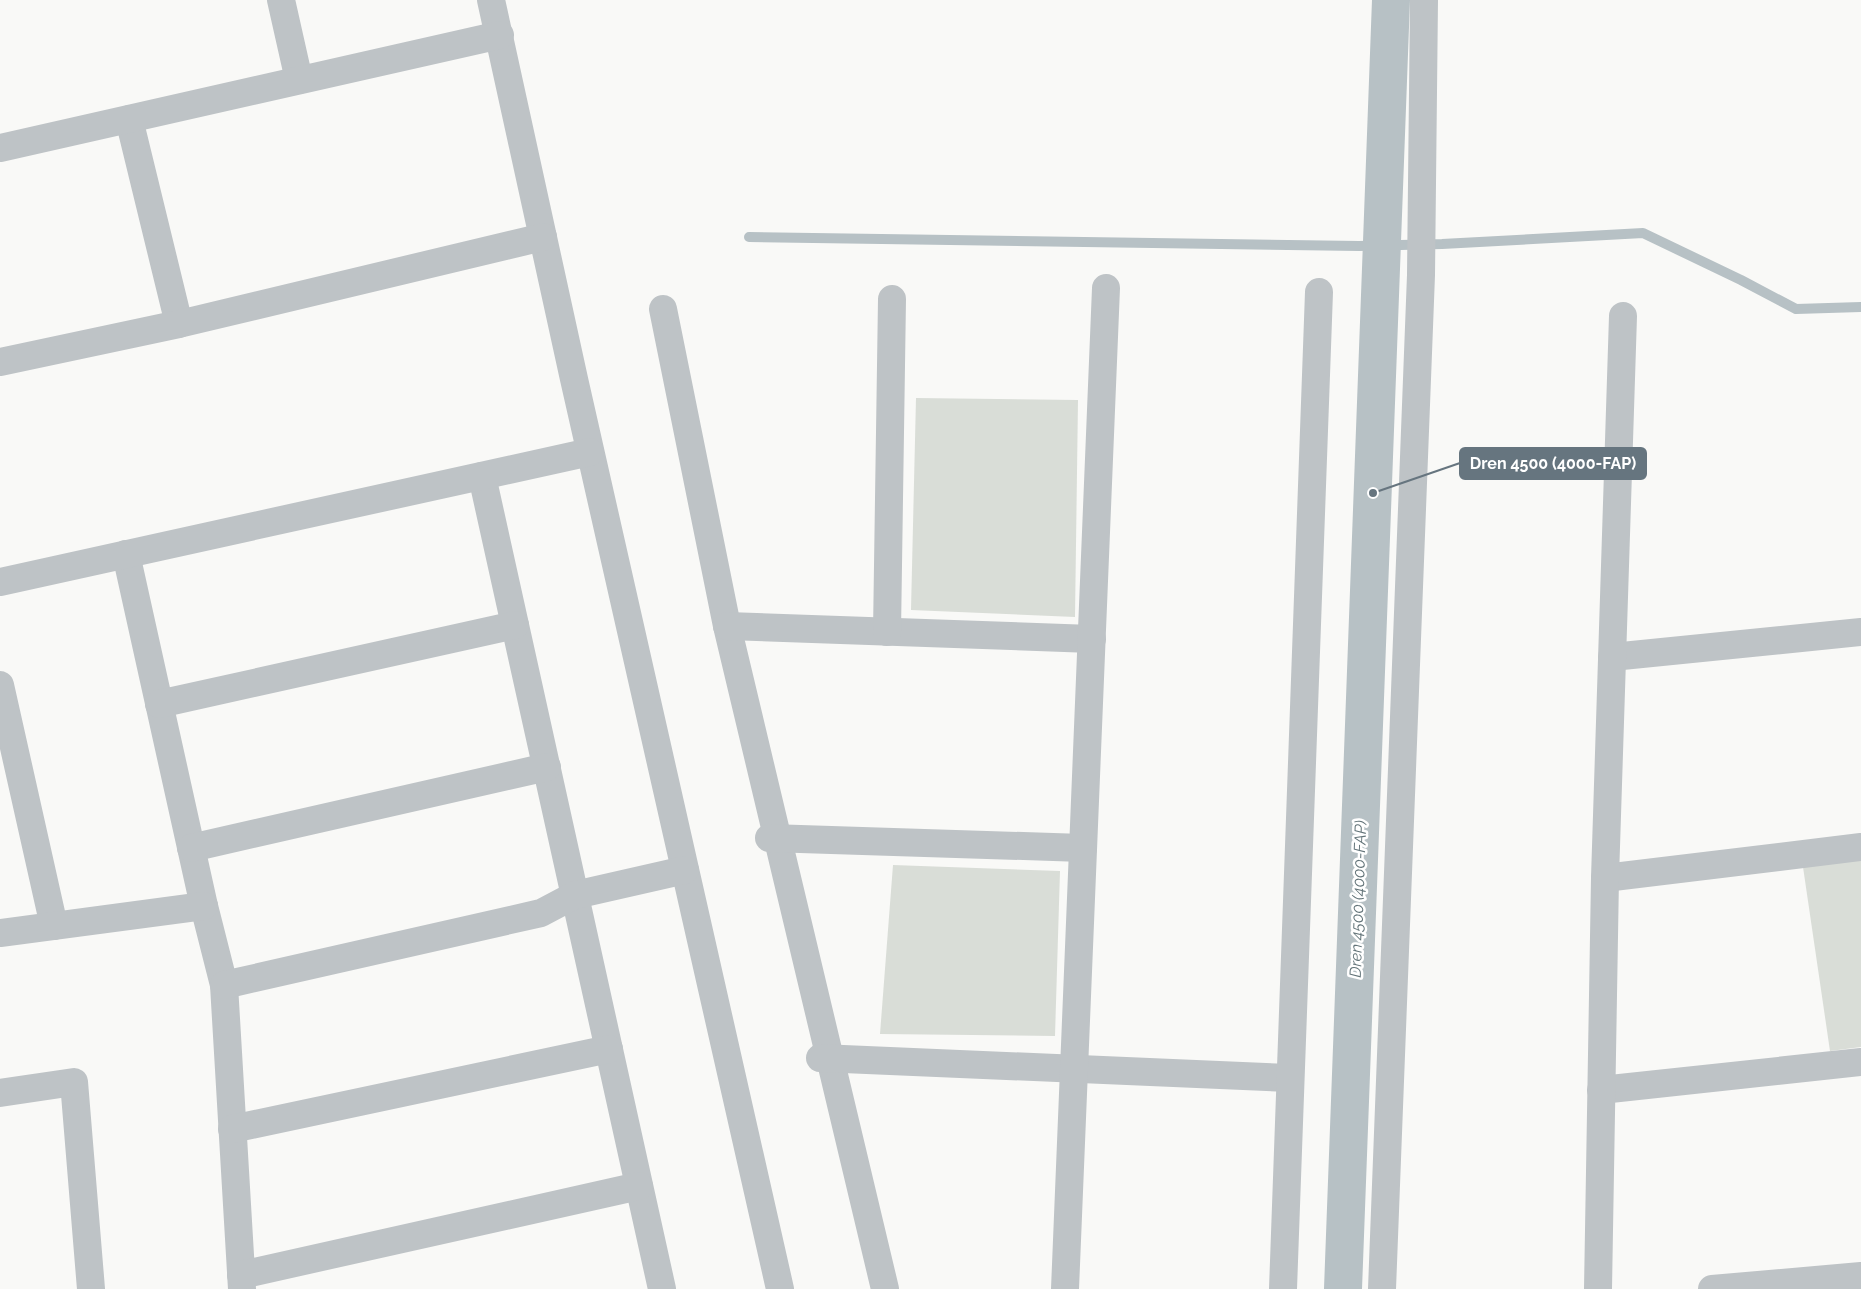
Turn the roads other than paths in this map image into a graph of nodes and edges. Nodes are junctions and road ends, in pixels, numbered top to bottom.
1 (281, 0) edge
2 (491, 0) edge
3 (1424, 0) edge
4 (500, 35) junction
5 (298, 80) junction
6 (128, 119) junction
7 (0, 148) edge
8 (543, 237) junction
9 (1106, 288) dead end
10 (1319, 292) dead end
11 (892, 299) dead end
12 (663, 309) dead end
13 (1623, 316) dead end
14 (179, 324) junction
15 (0, 362) edge
16 (590, 452) junction
17 (482, 476) junction
18 (126, 554) junction
19 (0, 582) edge
20 (515, 625) junction
21 (726, 626) junction
22 (887, 632) junction
23 (1861, 632) edge
24 (1092, 639) junction
25 (1612, 657) junction
26 (0, 685) edge
27 (159, 704) junction
28 (546, 767) junction
29 (773, 838) junction
30 (1861, 847) edge
31 (191, 848) junction
32 (1083, 848) junction
33 (685, 870) junction
34 (1605, 878) junction
35 (575, 896) junction
36 (204, 906) junction
37 (54, 926) junction
38 (0, 933) edge
39 (224, 985) junction
40 (609, 1049) junction
41 (825, 1058) junction
42 (1861, 1062) edge
43 (1074, 1069) junction
44 (1290, 1078) junction
45 (1601, 1090) junction
46 (0, 1093) edge
47 (232, 1129) junction
48 (639, 1186) junction
49 (1861, 1276) edge
50 (241, 1282) edge
51 (91, 1289) edge
52 (662, 1289) edge
53 (780, 1289) edge
54 (885, 1289) edge
55 (1065, 1289) edge
56 (1283, 1289) edge
57 (1382, 1289) edge
58 (1598, 1289) edge
59 (1712, 1289) edge

1 - 5 street
2 - 4 street
3 - 57 street
4 - 5 street
4 - 8 street
5 - 6 street
6 - 7 street
6 - 14 street
8 - 14 street
8 - 16 street
9 - 24 street
10 - 44 street
11 - 22 street
12 - 21 street
13 - 25 street
14 - 15 street
16 - 17 street
16 - 33 street
17 - 18 street
17 - 20 street
18 - 19 street
18 - 27 street
20 - 27 street
20 - 28 street
21 - 22 street
21 - 29 street
22 - 24 street
23 - 25 street
24 - 32 street
25 - 34 street
26 - 37 street
27 - 31 street
28 - 31 street
28 - 35 street
29 - 32 street
29 - 41 street
30 - 34 street
31 - 36 street
32 - 43 street
33 - 35 street
33 - 53 street
34 - 45 street
35 - 39 street
35 - 40 street
36 - 37 street
36 - 39 street
37 - 38 street
39 - 47 street
40 - 47 street
40 - 48 street
41 - 43 street
41 - 54 street
42 - 45 street
43 - 44 street
43 - 55 street
44 - 56 street
45 - 58 street
46 - 51 street
47 - 50 street
48 - 50 street
48 - 52 street
49 - 59 street

